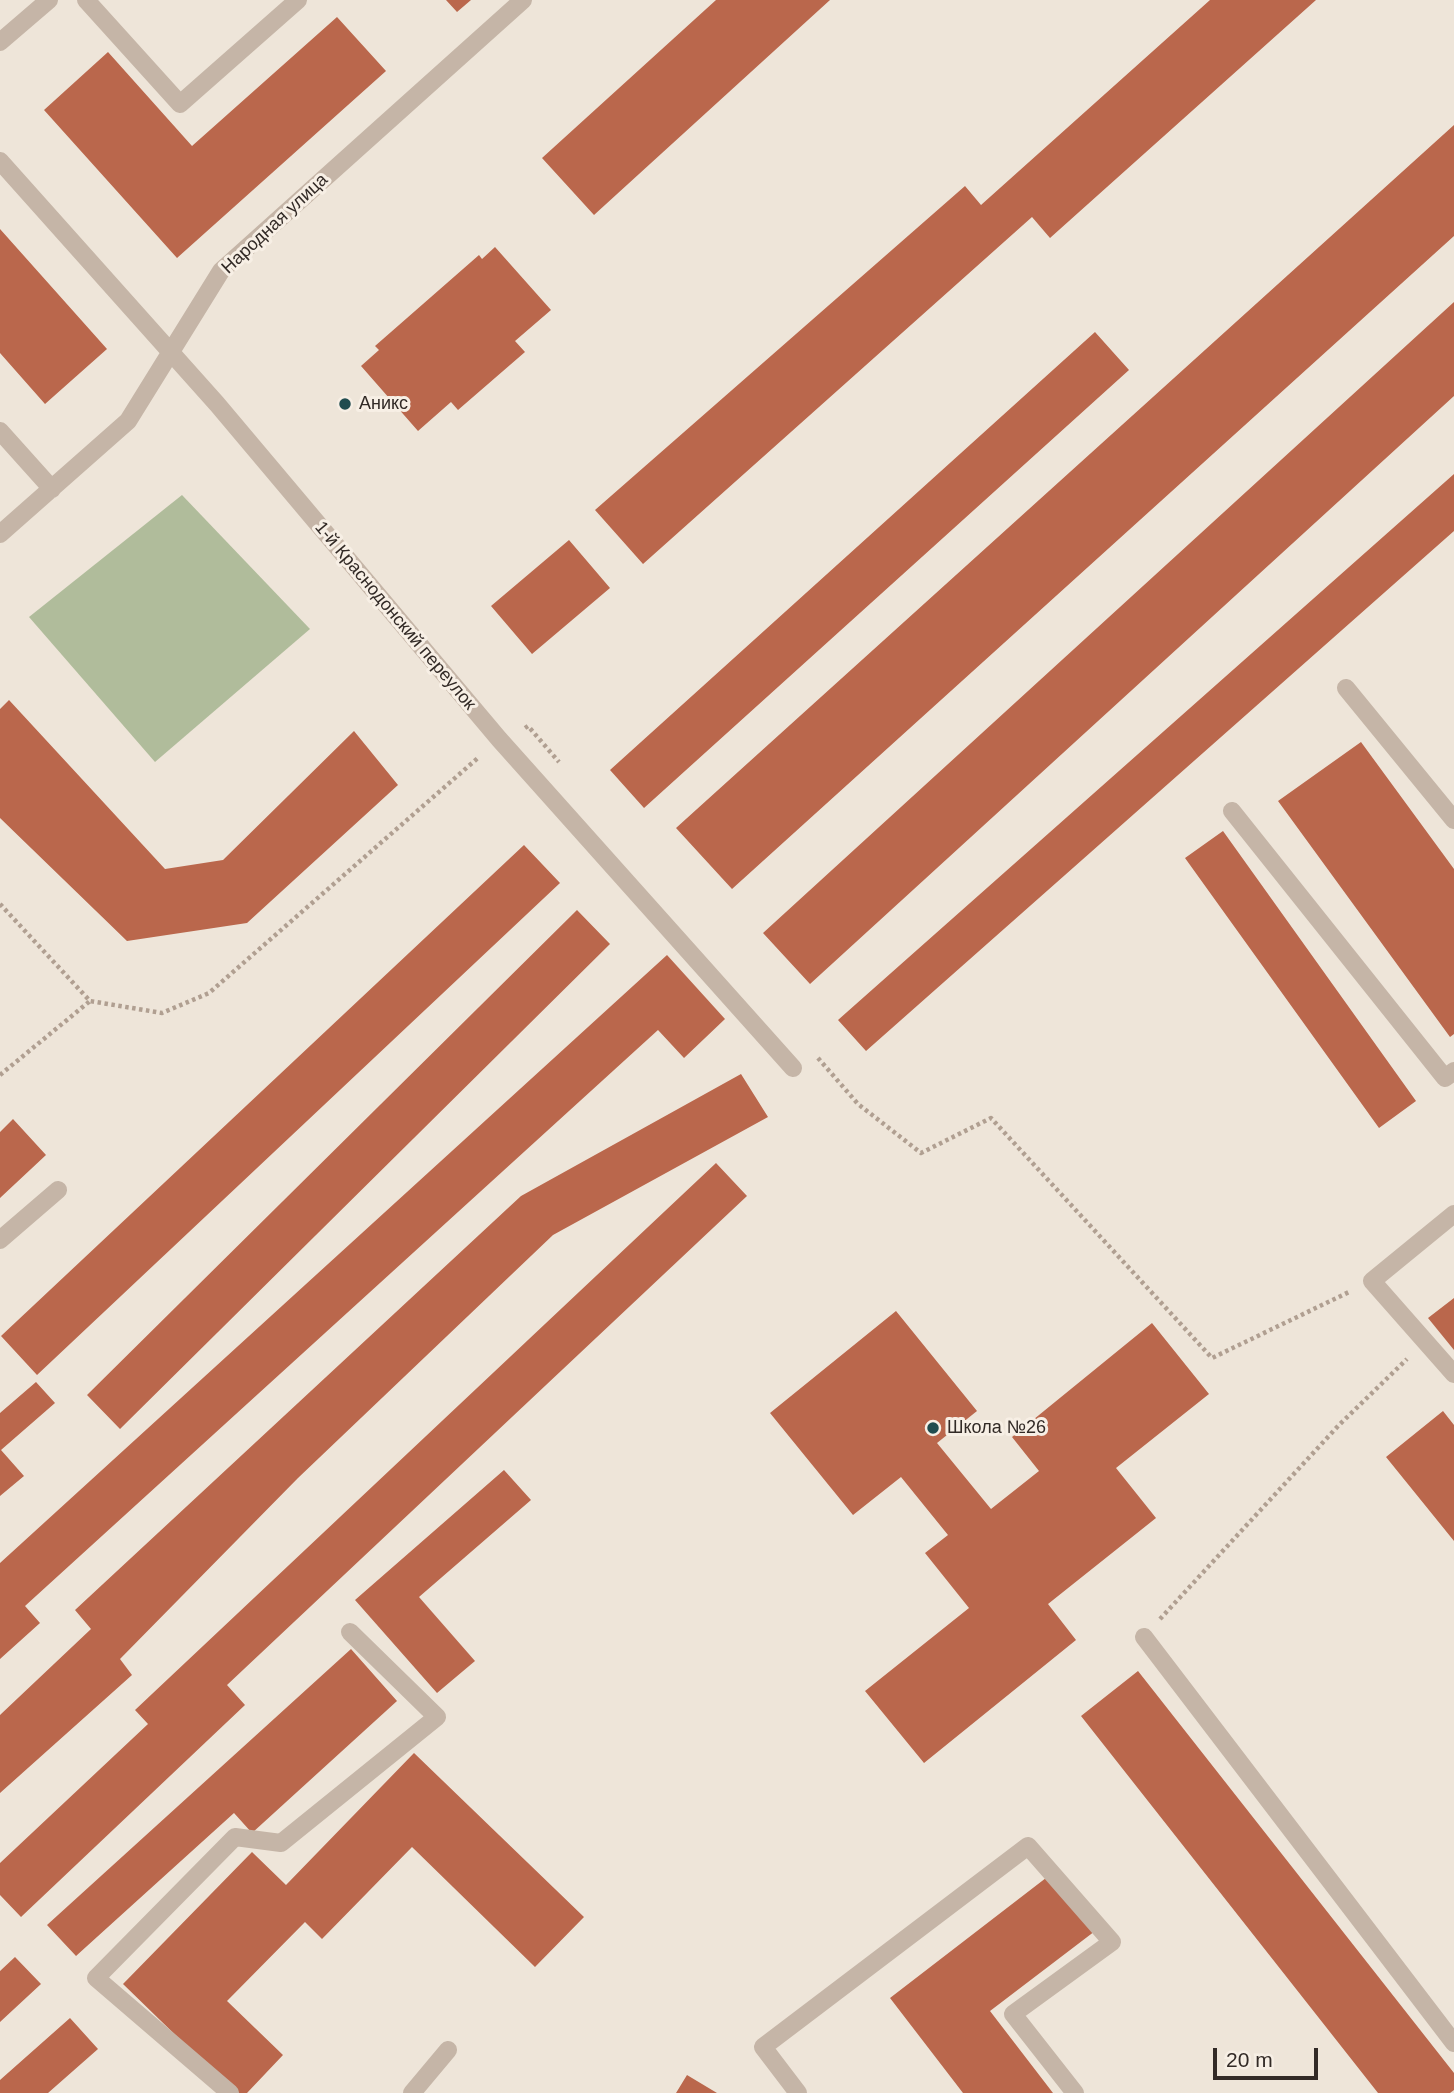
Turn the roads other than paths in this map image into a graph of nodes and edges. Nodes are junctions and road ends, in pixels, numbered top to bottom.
1 (49, 0) edge
2 (86, 0) edge
3 (298, 0) edge
4 (523, 0) edge
5 (0, 42) edge
6 (0, 161) edge
7 (171, 352) junction
8 (0, 430) edge
9 (52, 489) junction
10 (0, 534) edge
11 (1346, 688) dead end
12 (1232, 811) dead end
13 (1454, 820) edge
14 (793, 1068) dead end
15 (1454, 1070) edge
16 (58, 1190) dead end
17 (1454, 1214) edge
18 (0, 1240) edge
19 (1454, 1374) edge
20 (350, 1632) dead end
21 (1144, 1637) road end
22 (1454, 2043) edge
23 (448, 2050) dead end
24 (230, 2093) edge
25 (412, 2093) edge
26 (797, 2093) edge
27 (1075, 2093) edge

1 - 5 street
2 - 3 street
4 - 7 street, Народная улица
6 - 7 street, 1-й Краснодонский переулок
7 - 9 street, Народная улица
7 - 14 street, 1-й Краснодонский переулок
8 - 9 street
9 - 10 street, Народная улица
11 - 13 street
12 - 15 street
16 - 18 street
17 - 19 street
20 - 24 street
21 - 22 street
23 - 25 street
26 - 27 street

